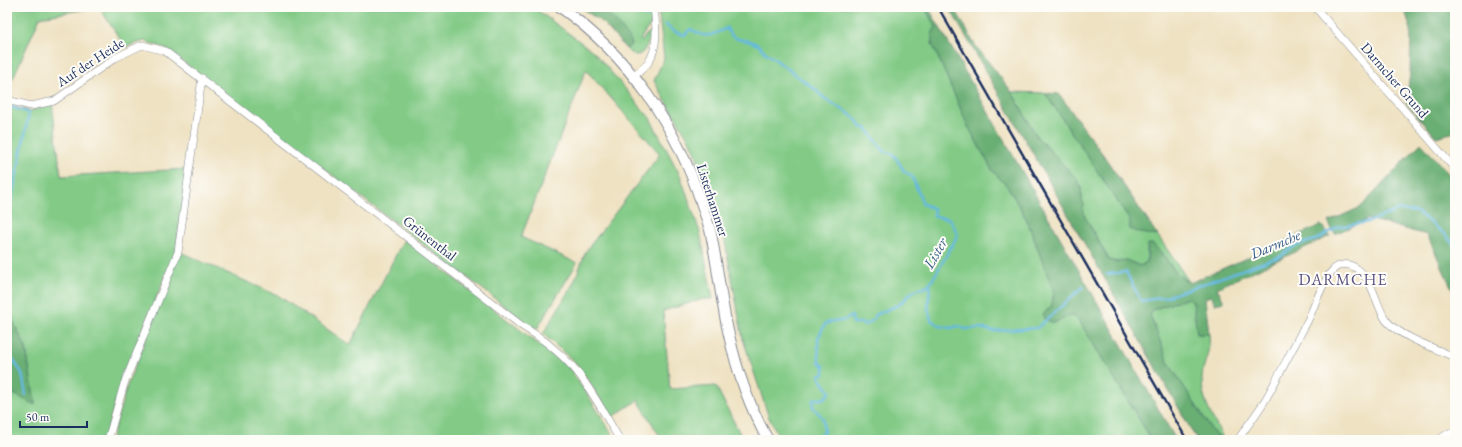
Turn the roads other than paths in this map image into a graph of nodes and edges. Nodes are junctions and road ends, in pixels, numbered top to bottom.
1 (560, 7) edge
2 (654, 7) edge
3 (1315, 7) edge
4 (634, 76) junction
5 (202, 78) junction
6 (7, 100) edge
7 (1455, 169) edge
8 (1455, 357) edge
9 (1455, 432) edge
10 (108, 440) edge
11 (620, 440) edge
12 (768, 440) edge
13 (1238, 440) edge
14 (1438, 440) edge

1 - 4 main road, Listerhammer
2 - 4 street
3 - 7 street, Darmcher Grund
4 - 12 main road, Listerhammer
5 - 6 street, Auf der Heide
5 - 10 street
5 - 11 street, Grünenthal
8 - 13 street
9 - 14 street

